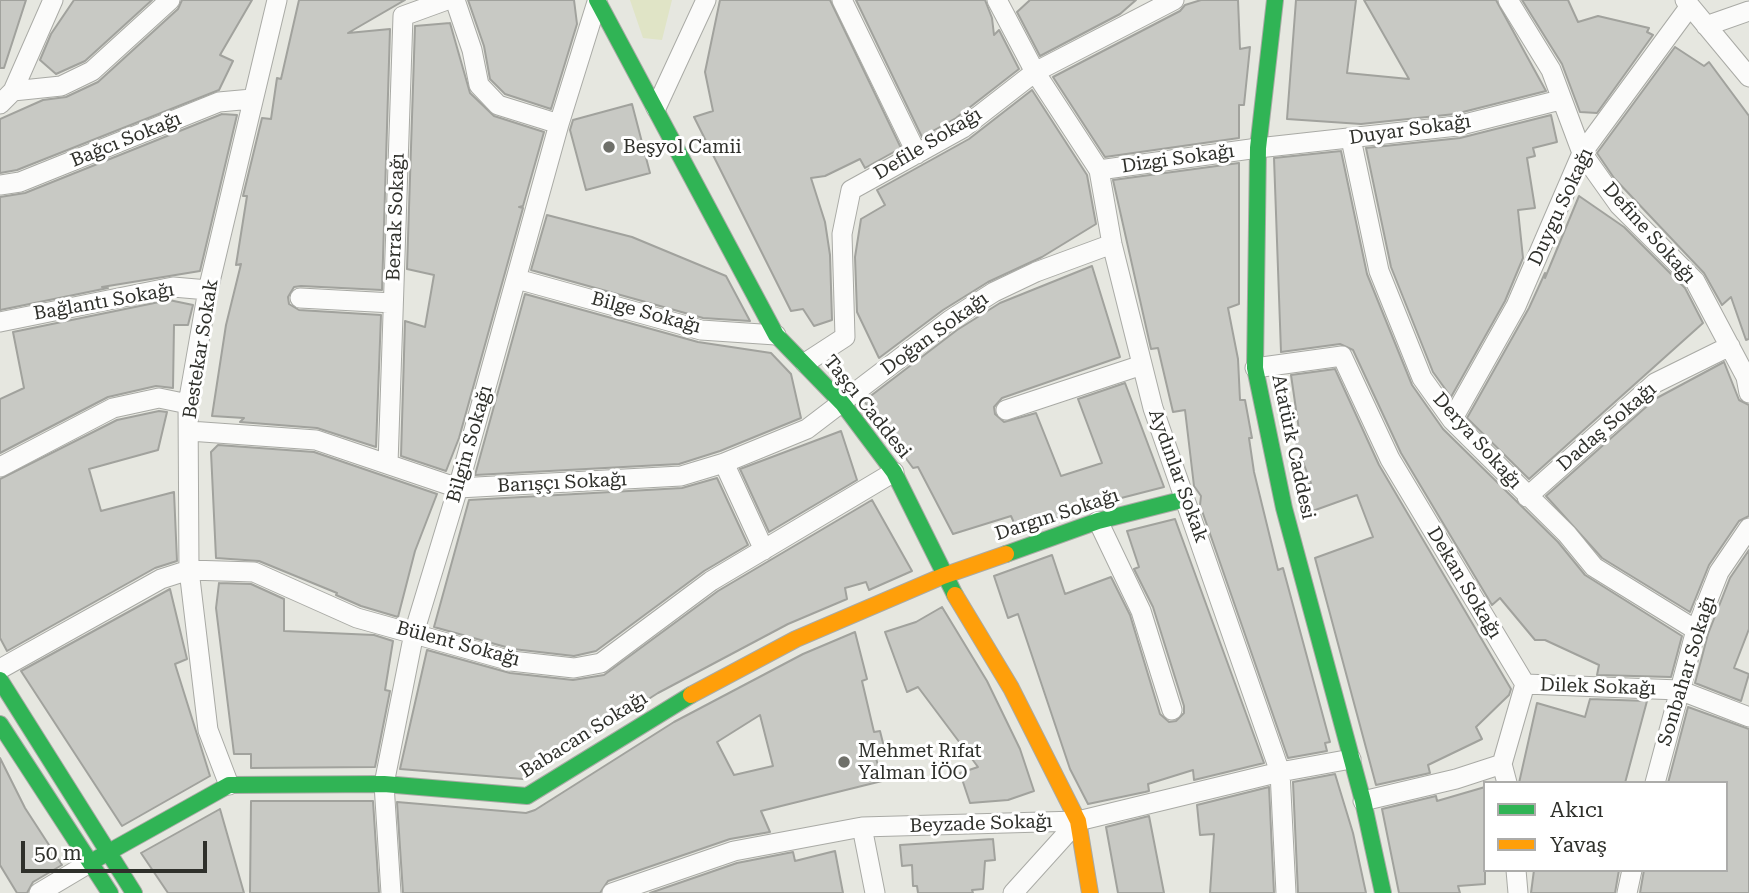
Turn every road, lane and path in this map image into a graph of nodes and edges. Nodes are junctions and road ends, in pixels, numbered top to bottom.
1 (53, 0) edge
2 (170, 0) edge
3 (277, 0) edge
4 (447, 0) edge
5 (455, 0) edge
6 (706, 0) edge
7 (842, 0) edge
8 (1174, 0) edge
9 (1275, 0) edge
10 (1508, 0) edge
11 (597, 1) edge
12 (1002, 2) edge
13 (1687, 3) edge
14 (1744, 8) edge
15 (1706, 26) junction
16 (1035, 72) junction
17 (1749, 77) edge
18 (7, 97) edge
19 (252, 99) junction
20 (1560, 100) junction
21 (656, 108) junction
22 (559, 124) junction
23 (1351, 139) junction
24 (1258, 148) junction
25 (917, 153) junction
26 (1582, 153) junction
27 (1099, 170) junction
28 (0, 185) edge
29 (1112, 244) junction
30 (517, 279) junction
31 (208, 290) junction
32 (300, 298) dead end
33 (393, 303) junction
34 (0, 322) edge
35 (776, 335) junction
36 (1730, 346) junction
37 (805, 363) junction
38 (1142, 365) junction
39 (1255, 368) junction
40 (1749, 393) edge
41 (188, 404) junction
42 (843, 404) junction
43 (1006, 410) dead end
44 (1452, 420) junction
45 (188, 431) junction
46 (724, 463) junction
47 (388, 464) junction
48 (0, 467) edge
49 (894, 472) junction
50 (458, 488) junction
51 (1527, 497) junction
52 (1185, 499) junction
53 (1098, 521) junction
54 (1749, 528) edge
55 (764, 550) junction
56 (189, 570) junction
57 (943, 576) junction
58 (1696, 630) junction
59 (414, 633) junction
60 (0, 668) edge
61 (0, 680) edge
62 (1525, 684) junction
63 (1679, 690) junction
64 (1172, 710) dead end
65 (1749, 717) edge
66 (0, 724) edge
67 (1351, 758) junction
68 (1280, 772) junction
69 (1504, 773) edge
70 (1656, 781) edge
71 (229, 785) junction
72 (384, 785) junction
73 (1363, 801) junction
74 (1078, 821) junction
75 (862, 827) junction
76 (108, 853) junction
77 (90, 862) junction
78 (1516, 872) edge
79 (1632, 872) edge
80 (617, 892) edge
81 (39, 893) edge
82 (110, 893) edge
83 (134, 893) edge
84 (391, 893) edge
85 (876, 893) edge
86 (1013, 893) edge
87 (1090, 893) edge
88 (1286, 893) edge
89 (1383, 893) edge
90 (1518, 893) edge
91 (1627, 893) edge

1 - 18 street
2 - 18 street
3 - 19 street, Bestekar Sokak
4 - 33 street, Berrak Sokağı
5 - 22 street
6 - 21 street
7 - 25 street
8 - 16 street, Defile Sokağı
9 - 24 street, Atatürk Caddesi
10 - 20 street, Define Sokağı
11 - 21 street, Taşçı Caddesi
11 - 22 street, Bilgin Sokağı
12 - 16 street, Aydınlar Sokak
13 - 15 street
13 - 26 street, Duygu Sokağı
14 - 15 street
15 - 17 street
16 - 25 street, Defile Sokağı
16 - 27 street, Aydınlar Sokak
19 - 28 street, Bağcı Sokağı
19 - 31 street, Bestekar Sokak
20 - 23 street, Duyar Sokağı
20 - 26 street, Define Sokağı
21 - 35 street, Taşçı Caddesi
22 - 30 street, Bilgin Sokağı
23 - 24 street, Duyar Sokağı
23 - 44 street, Derya Sokağı
24 - 27 street, Dizgi Sokağı
24 - 39 street, Atatürk Caddesi
25 - 37 street, Defile Sokağı
26 - 36 street, Define Sokağı
26 - 44 street, Duygu Sokağı
27 - 29 street, Aydınlar Sokak
29 - 38 street, Aydınlar Sokak
29 - 42 street, Doğan Sokağı
30 - 35 street, Bilge Sokağı
30 - 50 street, Bilgin Sokağı
31 - 34 street, Bağlantı Sokağı
31 - 41 street, Bestekar Sokak
32 - 33 street
33 - 47 street, Berrak Sokağı
35 - 37 street, Taşçı Caddesi
36 - 40 street, Define Sokağı
36 - 51 street, Dadaş Sokağı
37 - 42 street, Taşçı Caddesi
38 - 43 street
38 - 52 street, Aydınlar Sokak
39 - 62 street, Dekan Sokağı
39 - 67 street, Atatürk Caddesi
41 - 45 street, Bestekar Sokak
41 - 48 street
42 - 46 street, Barışçı Sokağı
42 - 49 street, Taşçı Caddesi
44 - 51 street, Derya Sokağı
45 - 47 street, Barışçı Sokağı
45 - 56 street, Bestekar Sokak
46 - 50 street, Barışçı Sokağı
46 - 55 street
47 - 50 street, Barışçı Sokağı
49 - 55 street, Bülent Sokağı
49 - 57 street, Taşçı Caddesi
50 - 59 street, Bilgin Sokağı
51 - 58 street, Derya Sokağı
52 - 53 street, Dargın Sokağı
52 - 68 street, Aydınlar Sokak
53 - 57 street, Dargın Sokağı
53 - 64 street
54 - 58 street, Sonbahar Sokağı
55 - 59 street, Bülent Sokağı
56 - 59 street, Bülent Sokağı
56 - 60 street, Bülent Sokağı
56 - 71 street, Bestekar Sokak
57 - 72 street, Babacan Sokağı
57 - 74 street, Taşçı Caddesi
58 - 63 street, Sonbahar Sokağı
59 - 72 street, Bilgin Sokağı
61 - 76 street
62 - 63 street, Dilek Sokağı
62 - 69 street
63 - 65 street, Dilek Sokağı
63 - 70 street, Sonbahar Sokağı
66 - 77 street
67 - 68 street, Beyzade Sokağı
67 - 73 street, Atatürk Caddesi
68 - 74 street, Beyzade Sokağı
68 - 88 street, Aydınlar Sokak
69 - 73 street
71 - 72 street, Babacan Sokağı
71 - 76 street, Babacan Sokağı
72 - 84 street, Bilgin Sokağı
73 - 89 street, Atatürk Caddesi
74 - 75 street, Beyzade Sokağı
74 - 86 street
74 - 87 street, Taşçı Caddesi
75 - 80 street, Beyzade Sokağı
75 - 85 street
76 - 77 street, Babacan Sokağı
76 - 83 street
77 - 81 street
77 - 82 street
78 - 90 street
79 - 91 street

